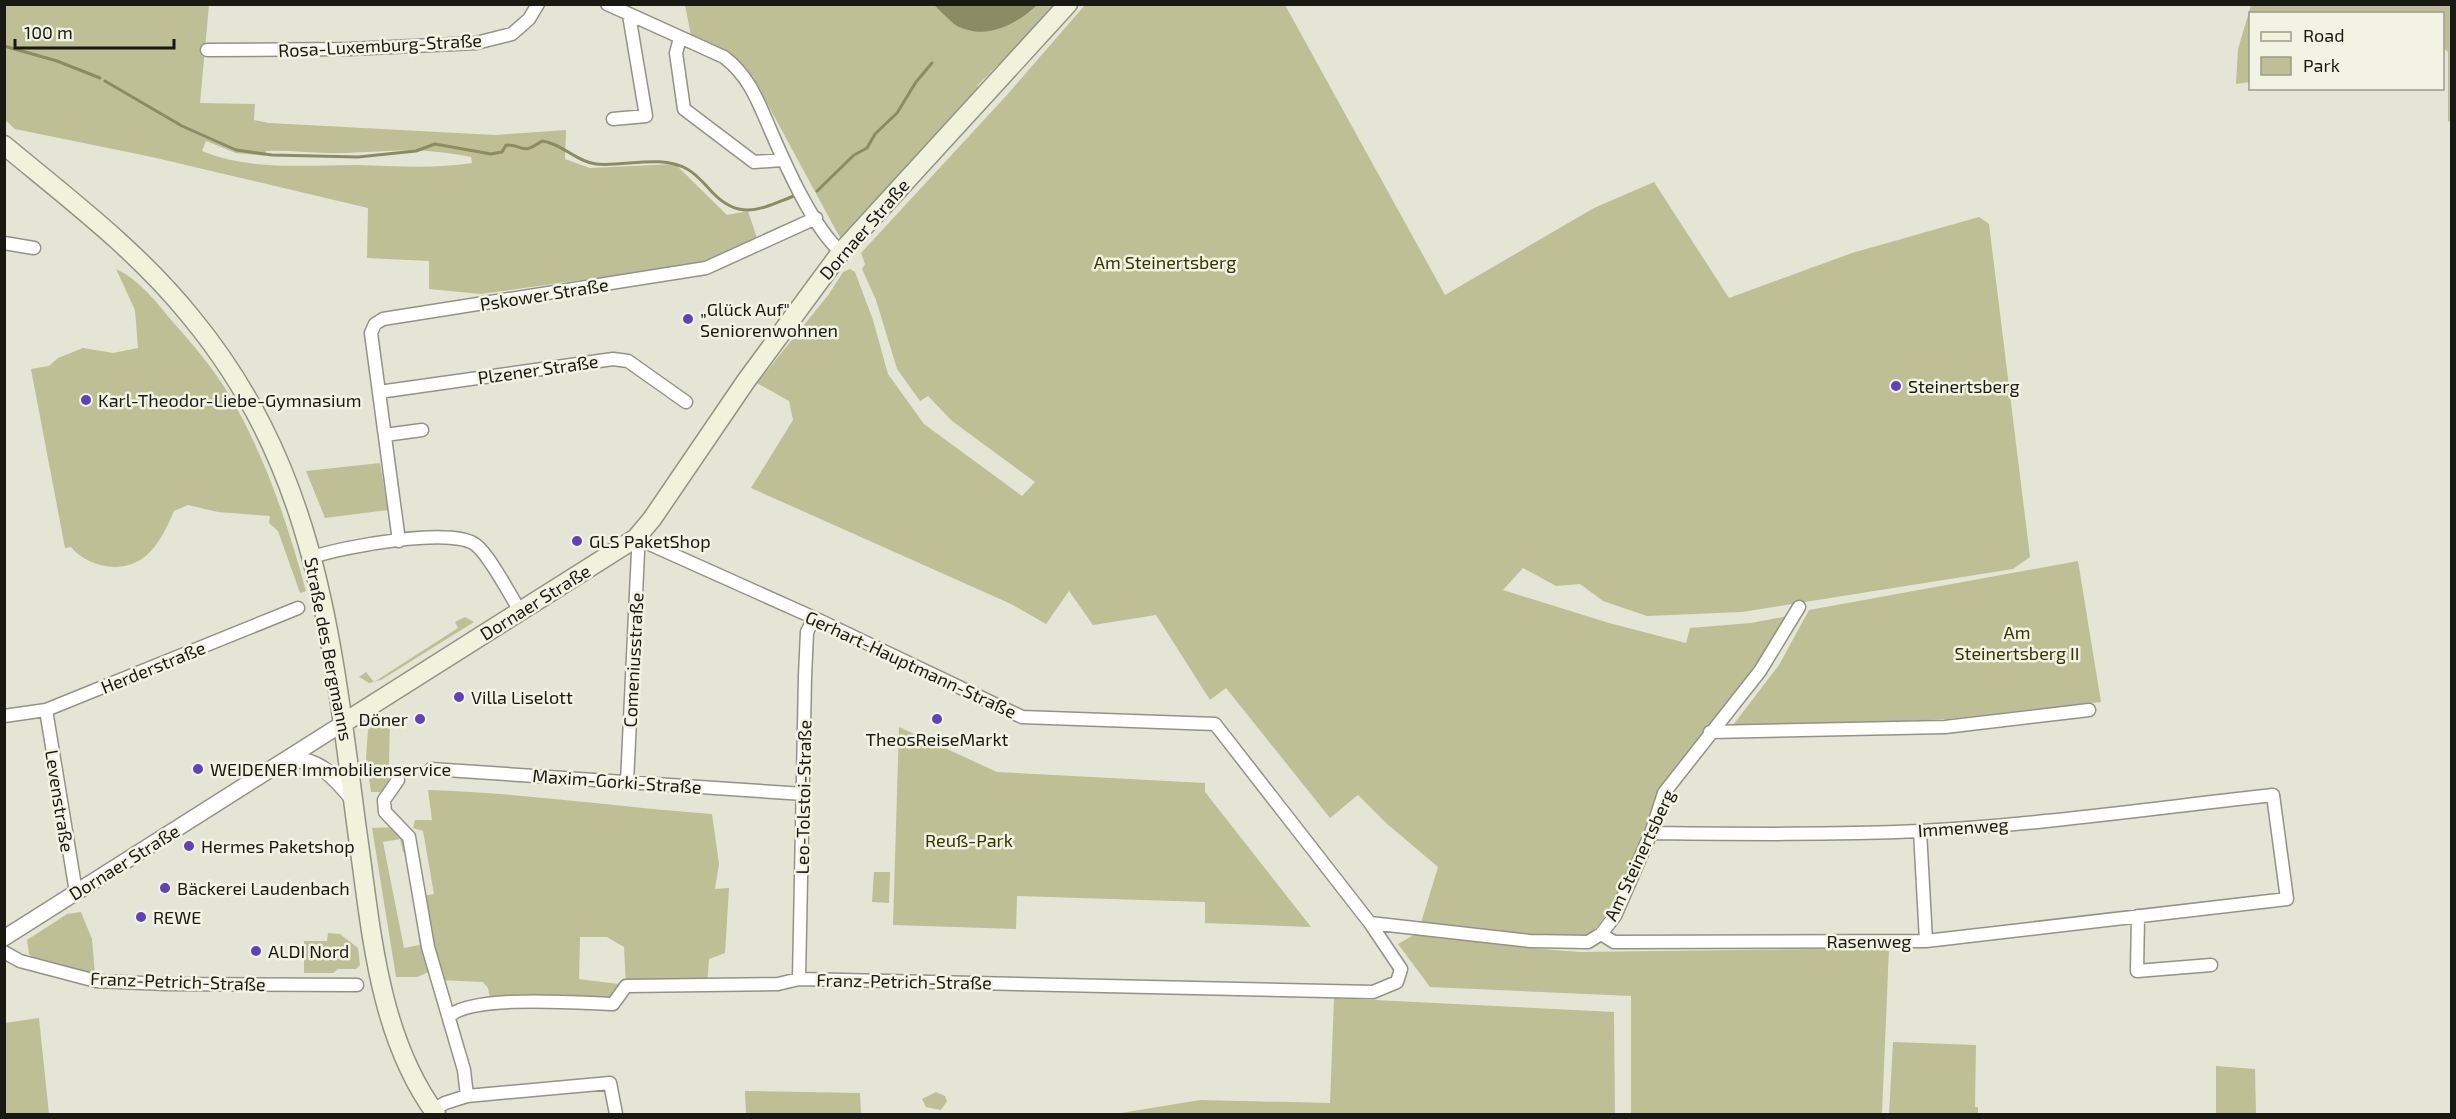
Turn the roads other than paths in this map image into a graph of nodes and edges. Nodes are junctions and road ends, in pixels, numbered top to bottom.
1 (538, 4) edge
2 (607, 4) edge
3 (1068, 4) edge
4 (629, 15) junction
5 (680, 38) junction
6 (207, 50) dead end
7 (614, 119) dead end
8 (4, 145) edge
9 (783, 160) junction
10 (816, 218) junction
11 (4, 243) edge
12 (34, 248) dead end
13 (841, 252) junction
14 (379, 392) junction
15 (686, 402) dead end
16 (422, 430) dead end
17 (385, 435) junction
18 (636, 538) junction
19 (399, 542) junction
20 (320, 555) junction
21 (1799, 607) dead end
22 (298, 608) dead end
23 (520, 611) junction
24 (814, 618) junction
25 (46, 710) junction
26 (2090, 710) dead end
27 (4, 716) edge
28 (345, 722) junction
29 (1710, 732) junction
30 (286, 759) junction
31 (431, 769) dead end
32 (398, 780) dead end
33 (627, 782) junction
34 (804, 794) junction
35 (353, 799) junction
36 (1920, 831) junction
37 (1651, 833) junction
38 (76, 892) junction
39 (2287, 899) joint
40 (2138, 916) junction
41 (1370, 923) junction
42 (1601, 934) junction
43 (4, 938) edge
44 (1926, 941) junction
45 (4, 952) edge
46 (2211, 965) dead end
47 (799, 979) junction
48 (357, 985) dead end
49 (1373, 992) joint
50 (449, 1017) junction
51 (467, 1096) junction
52 (434, 1112) edge
53 (616, 1114) edge

1 - 6 street, Rosa-Luxemburg-Straße
2 - 4 street
3 - 13 main road, Dornaer Straße
4 - 5 street
4 - 7 street
5 - 9 street
5 - 9 street
8 - 20 main road, Straße des Bergmanns
9 - 10 street
10 - 13 street
10 - 14 street, Pskower Straße
11 - 12 street
13 - 18 main road, Dornaer Straße
14 - 15 street, Plzener Straße
14 - 17 street, Pskower Straße
16 - 17 street
17 - 19 street, Pskower Straße
18 - 23 main road, Dornaer Straße
18 - 24 street, Gerhart-Hauptmann-Straße
18 - 33 street, Comeniusstraße
19 - 20 street
19 - 23 street
20 - 28 main road, Straße des Bergmanns
21 - 29 street, Am Steinertsberg
22 - 25 street, Herderstraße
23 - 28 main road, Dornaer Straße
24 - 34 street, Leo-Tolstoi-Straße
24 - 41 street, Gerhart-Hauptmann-Straße
25 - 27 street, Herderstraße
25 - 38 street, Levenstraße
26 - 29 street
28 - 30 street, Dornaer Straße
28 - 35 main road, Straße des Bergmanns
29 - 37 street, Am Steinertsberg
30 - 35 street
30 - 38 street, Dornaer Straße
31 - 33 street, Maxim-Gorki-Straße
32 - 50 street
33 - 34 street, Maxim-Gorki-Straße
34 - 47 street, Leo-Tolstoi-Straße
35 - 52 main road, Straße des Bergmanns
36 - 37 street, Immenweg
36 - 39 street, Immenweg
36 - 44 street
37 - 42 street, Am Steinertsberg
38 - 43 street, Dornaer Straße
39 - 40 street, Rasenweg
40 - 44 street, Rasenweg
40 - 46 street
41 - 42 street, Am Steinertsberg
41 - 49 street, Gerhart-Hauptmann-Straße
42 - 44 street, Rasenweg
45 - 48 street, Franz-Petrich-Straße
47 - 49 street, Franz-Petrich-Straße
47 - 50 street, Franz-Petrich-Straße
50 - 51 street
51 - 52 street, Straße des Bergmanns
51 - 53 street, Straße des Bergmanns

